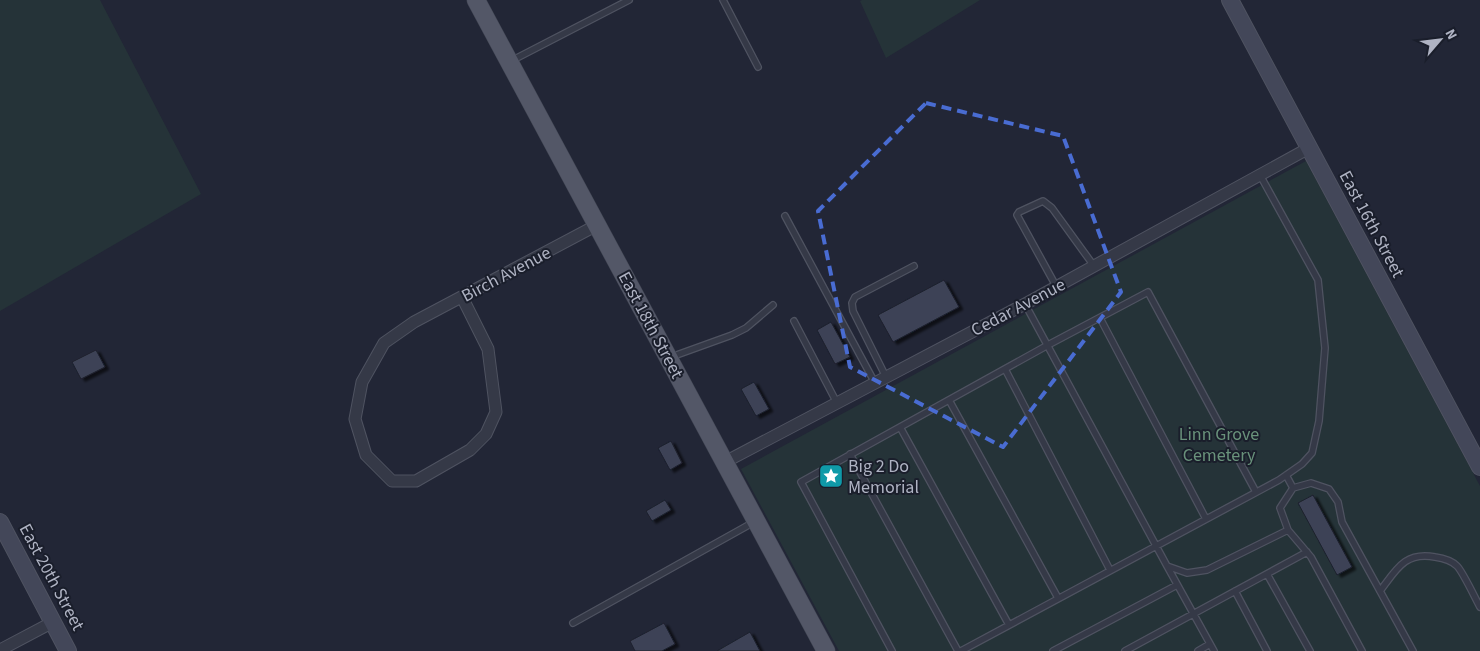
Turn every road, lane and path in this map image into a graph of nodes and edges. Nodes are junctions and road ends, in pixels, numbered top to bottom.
1 (476, 0) edge
2 (629, 0) edge
3 (722, 0) edge
4 (1230, 0) edge
5 (510, 62) junction
6 (758, 68) dead end
7 (1309, 148) junction
8 (1260, 175) junction
9 (785, 216) dead end
10 (597, 225) junction
11 (914, 266) dead end
12 (1094, 266) junction
13 (1056, 286) junction
14 (462, 297) junction
15 (1025, 304) junction
16 (773, 305) dead end
17 (1100, 318) junction
18 (794, 321) dead end
19 (1048, 346) junction
20 (668, 358) junction
21 (1005, 369) junction
22 (886, 377) junction
23 (875, 383) junction
24 (949, 400) junction
25 (837, 402) junction
26 (900, 427) junction
27 (850, 454) junction
28 (725, 462) junction
29 (1480, 467) edge
30 (1286, 475) junction
31 (1293, 488) junction
32 (1256, 492) junction
33 (1206, 519) junction
34 (756, 521) junction
35 (0, 522) edge
36 (1288, 530) junction
37 (1156, 545) junction
38 (1307, 552) junction
39 (1167, 566) junction
40 (1110, 570) junction
41 (1267, 574) junction
42 (1178, 585) junction
43 (1235, 591) junction
44 (1380, 591) junction
45 (1058, 598) junction
46 (1480, 607) edge
47 (1193, 614) junction
48 (52, 622) junction
49 (573, 623) dead end
50 (1009, 625) junction
51 (1210, 644) junction
52 (0, 650) edge
53 (68, 651) edge
54 (826, 651) edge
55 (892, 651) edge
56 (960, 651) edge
57 (1053, 651) edge
58 (1125, 651) edge
59 (1198, 651) edge
60 (1214, 651) edge
61 (1267, 651) edge
62 (1310, 651) edge
63 (1362, 651) edge
64 (1413, 651) edge

1 - 5 main road, East 18th Street
2 - 5 lane
3 - 6 lane
4 - 7 street, East 16th Street
5 - 10 main road, East 18th Street
7 - 8 street, Cedar Avenue
7 - 29 street, East 16th Street
8 - 12 street, Cedar Avenue
8 - 30 lane
9 - 23 lane
10 - 14 street, Birch Avenue
10 - 20 main road, East 18th Street
11 - 22 lane
12 - 13 street, Cedar Avenue
12 - 13 lane
13 - 15 street, Cedar Avenue
14 - 14 street, Birch Avenue
15 - 19 lane
15 - 22 street, Cedar Avenue
16 - 20 lane
17 - 19 lane
17 - 32 lane
17 - 33 lane
18 - 25 lane
19 - 21 lane
19 - 37 lane
20 - 28 main road, East 18th Street
21 - 24 lane
21 - 40 lane
22 - 23 street, Cedar Avenue
23 - 25 street, Cedar Avenue
24 - 26 lane
24 - 45 lane
25 - 28 street, Cedar Avenue
26 - 27 lane
26 - 50 lane
27 - 55 lane
27 - 56 lane
28 - 34 main road, East 18th Street
30 - 31 lane
30 - 32 lane
31 - 36 lane
31 - 44 lane
32 - 33 lane
33 - 37 lane
34 - 49 lane
34 - 54 main road, East 18th Street
35 - 48 street, East 20th Street
36 - 38 lane
36 - 39 lane
37 - 39 lane
37 - 40 lane
38 - 41 lane
38 - 63 lane
39 - 42 lane
40 - 45 lane
41 - 43 lane
41 - 62 lane
42 - 47 lane
42 - 57 lane
43 - 47 lane
43 - 61 lane
44 - 46 lane
44 - 64 lane
45 - 50 lane
47 - 51 lane
47 - 58 lane
48 - 52 street
48 - 53 street, East 20th Street
50 - 56 lane
51 - 59 lane
51 - 60 lane

